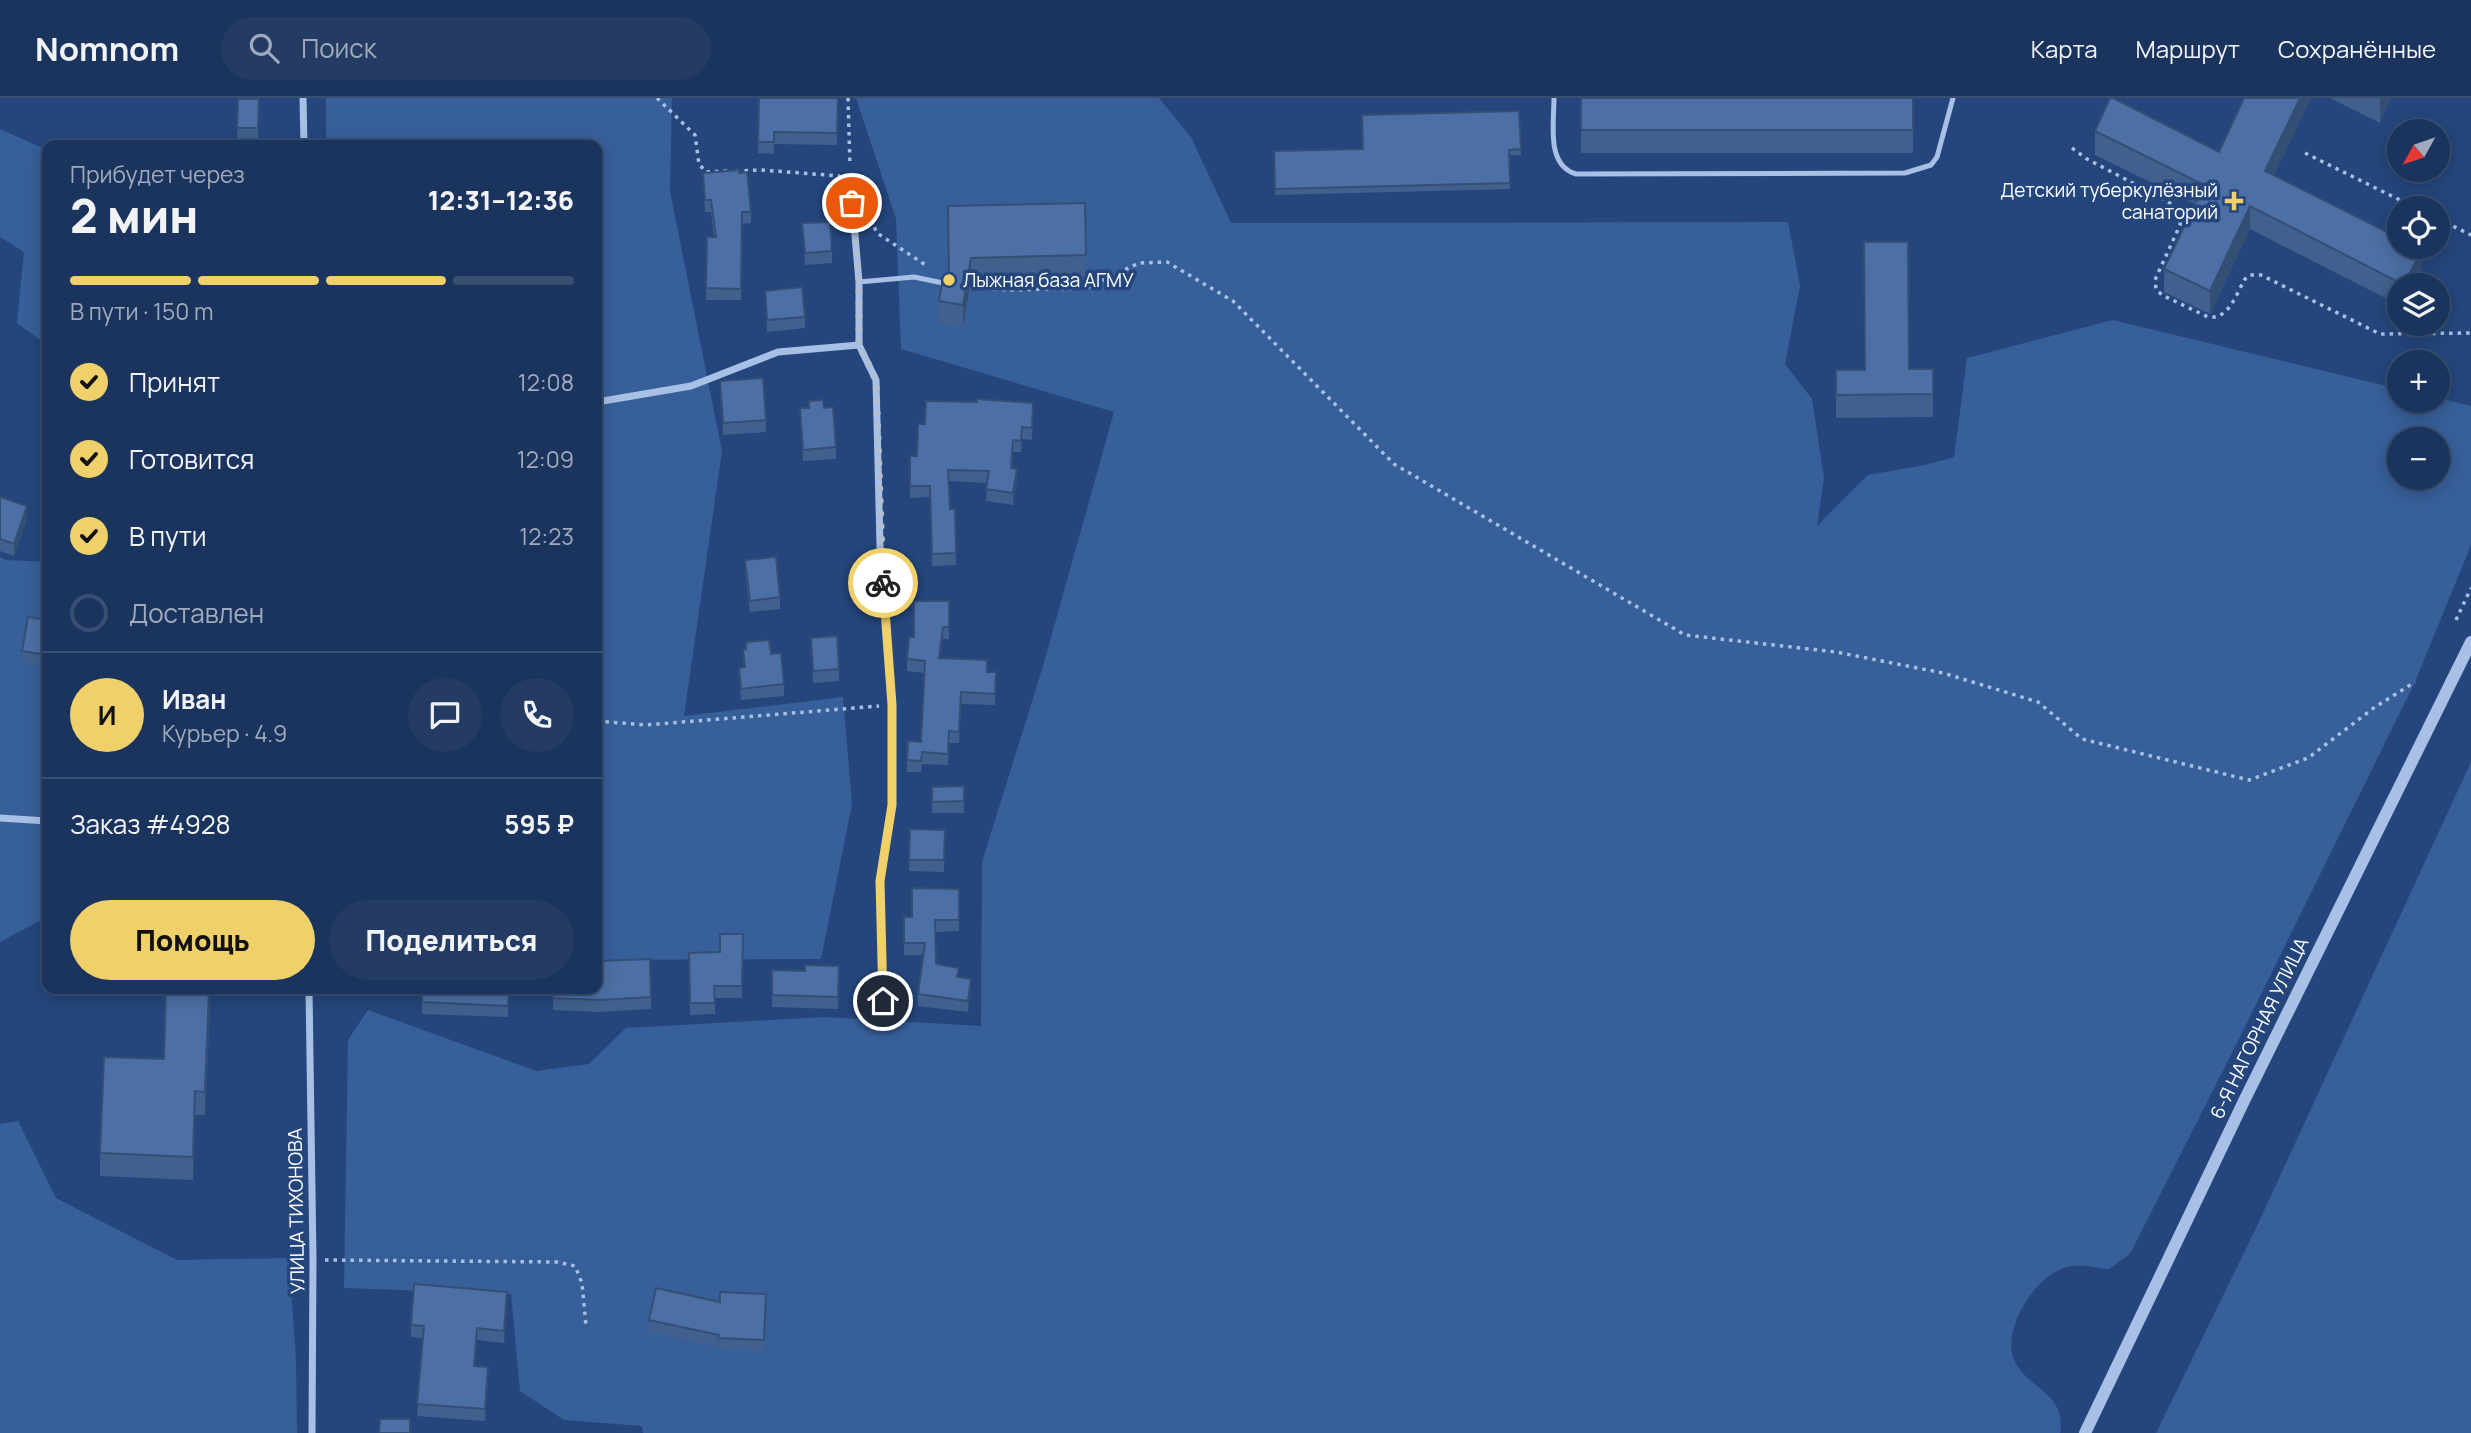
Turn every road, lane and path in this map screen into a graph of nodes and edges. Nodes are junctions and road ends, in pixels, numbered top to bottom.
1 (303, 98) edge
2 (657, 98) edge
3 (848, 98) edge
4 (1554, 98) edge
5 (1953, 98) edge
6 (304, 140) edge
7 (2072, 148) dead end
8 (2305, 153) dead end
9 (850, 177) junction
10 (2392, 196) edge
11 (866, 211) dead end
12 (2450, 225) edge
13 (2471, 235) edge
14 (859, 282) junction
15 (943, 283) junction
16 (2471, 333) edge
17 (859, 345) junction
18 (602, 401) edge
19 (2471, 587) edge
20 (2456, 620) dead end
21 (2471, 642) edge
22 (2415, 682) dead end
23 (892, 705) junction
24 (602, 721) edge
25 (0, 818) edge
26 (42, 821) edge
27 (309, 994) edge
28 (883, 1001) dead end
29 (313, 1259) junction
30 (586, 1325) dead end
31 (312, 1433) edge
32 (2085, 1433) edge

1 - 6 street
2 - 9 path
3 - 9 path
4 - 5 lane
7 - 16 path
8 - 10 path
9 - 14 street
11 - 15 path
12 - 13 path
14 - 15 lane
14 - 17 street
15 - 22 path
17 - 18 street
17 - 23 street
19 - 20 path
21 - 32 street, 6-Я НАГОРНАЯ УЛИЦА
23 - 24 path
23 - 28 street
25 - 26 street
27 - 29 street, УЛИЦА ТИХОНОВА
29 - 30 path
29 - 31 street, УЛИЦА ТИХОНОВА

